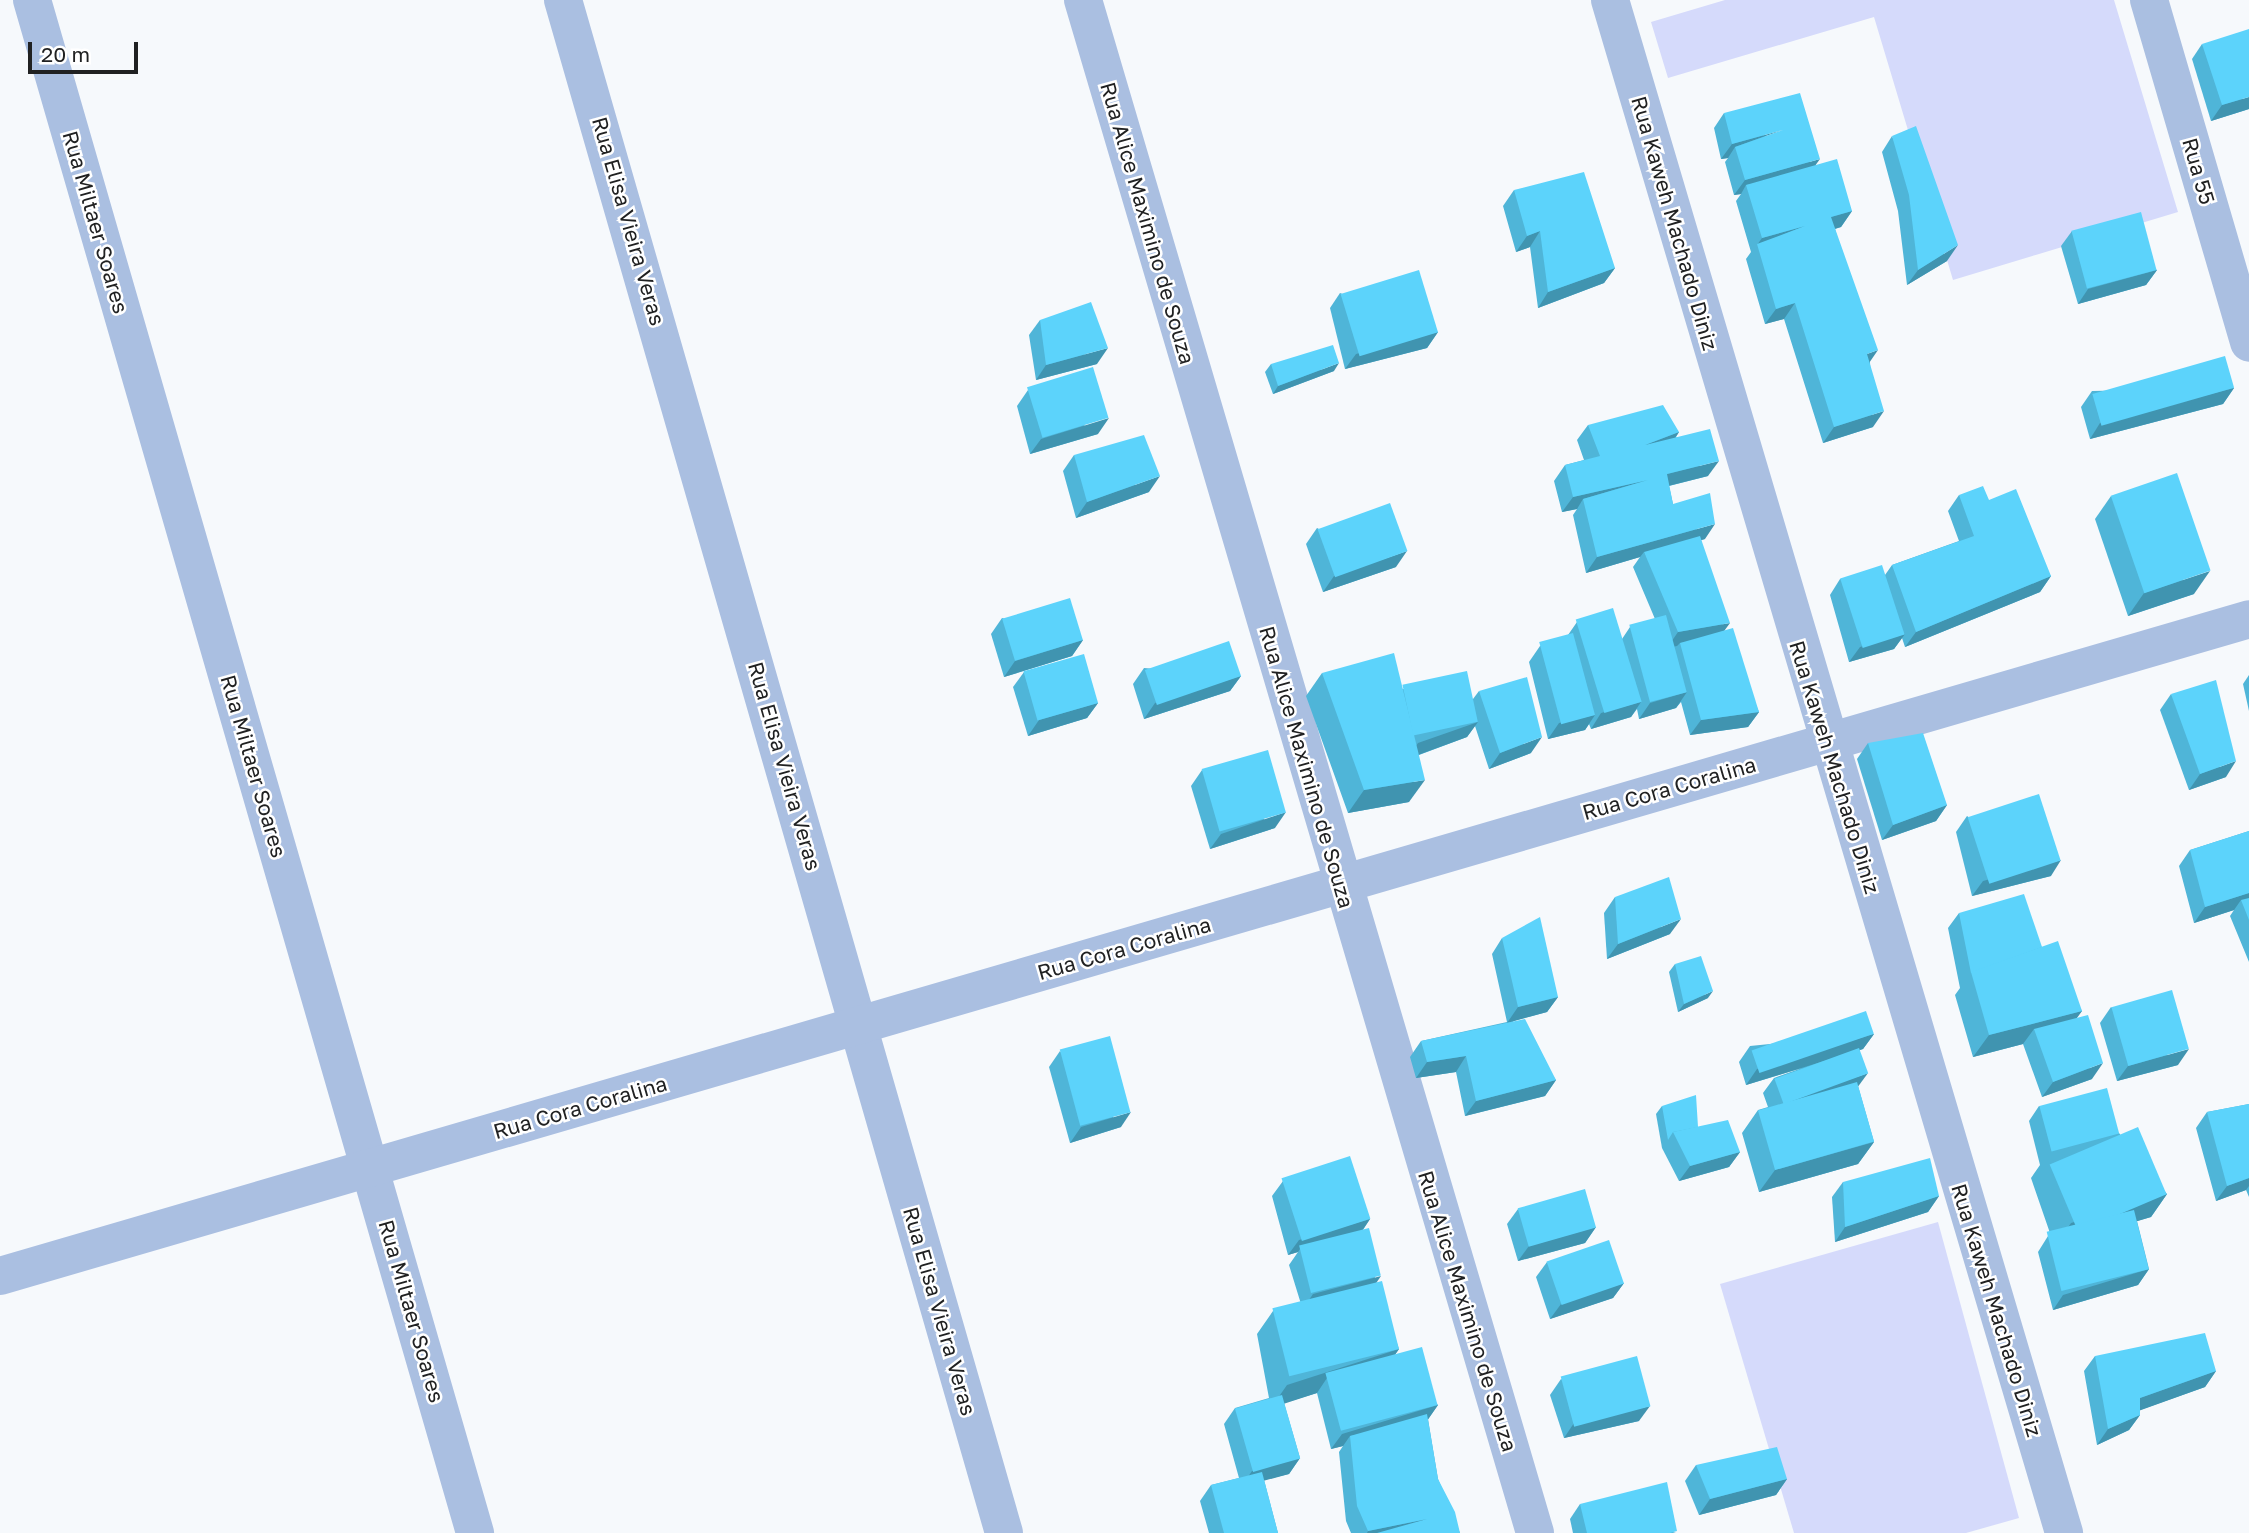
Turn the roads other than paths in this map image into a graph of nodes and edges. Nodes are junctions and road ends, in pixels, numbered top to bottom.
1 (32, 0) edge
2 (564, 0) edge
3 (1083, 0) edge
4 (1610, 0) edge
5 (2149, 0) edge
6 (2249, 342) edge
7 (2249, 619) edge
8 (1827, 742) junction
9 (1341, 884) junction
10 (858, 1026) junction
11 (371, 1168) junction
12 (0, 1276) edge
13 (475, 1533) edge
14 (1004, 1533) edge
15 (1535, 1533) edge
16 (2064, 1533) edge

1 - 11 street, Rua Miltaer Soares
2 - 10 street, Rua Elisa Vieira Veras
3 - 9 street, Rua Alice Maximino de Souza
4 - 8 street, Rua Kaweh Machado Diniz
5 - 6 street, Rua 55
7 - 8 street, Rua Cora Coralina
8 - 9 street, Rua Cora Coralina
8 - 16 street, Rua Kaweh Machado Diniz
9 - 10 street, Rua Cora Coralina
9 - 15 street, Rua Alice Maximino de Souza
10 - 11 street, Rua Cora Coralina
10 - 14 street, Rua Elisa Vieira Veras
11 - 12 street, Rua Cora Coralina
11 - 13 street, Rua Miltaer Soares

